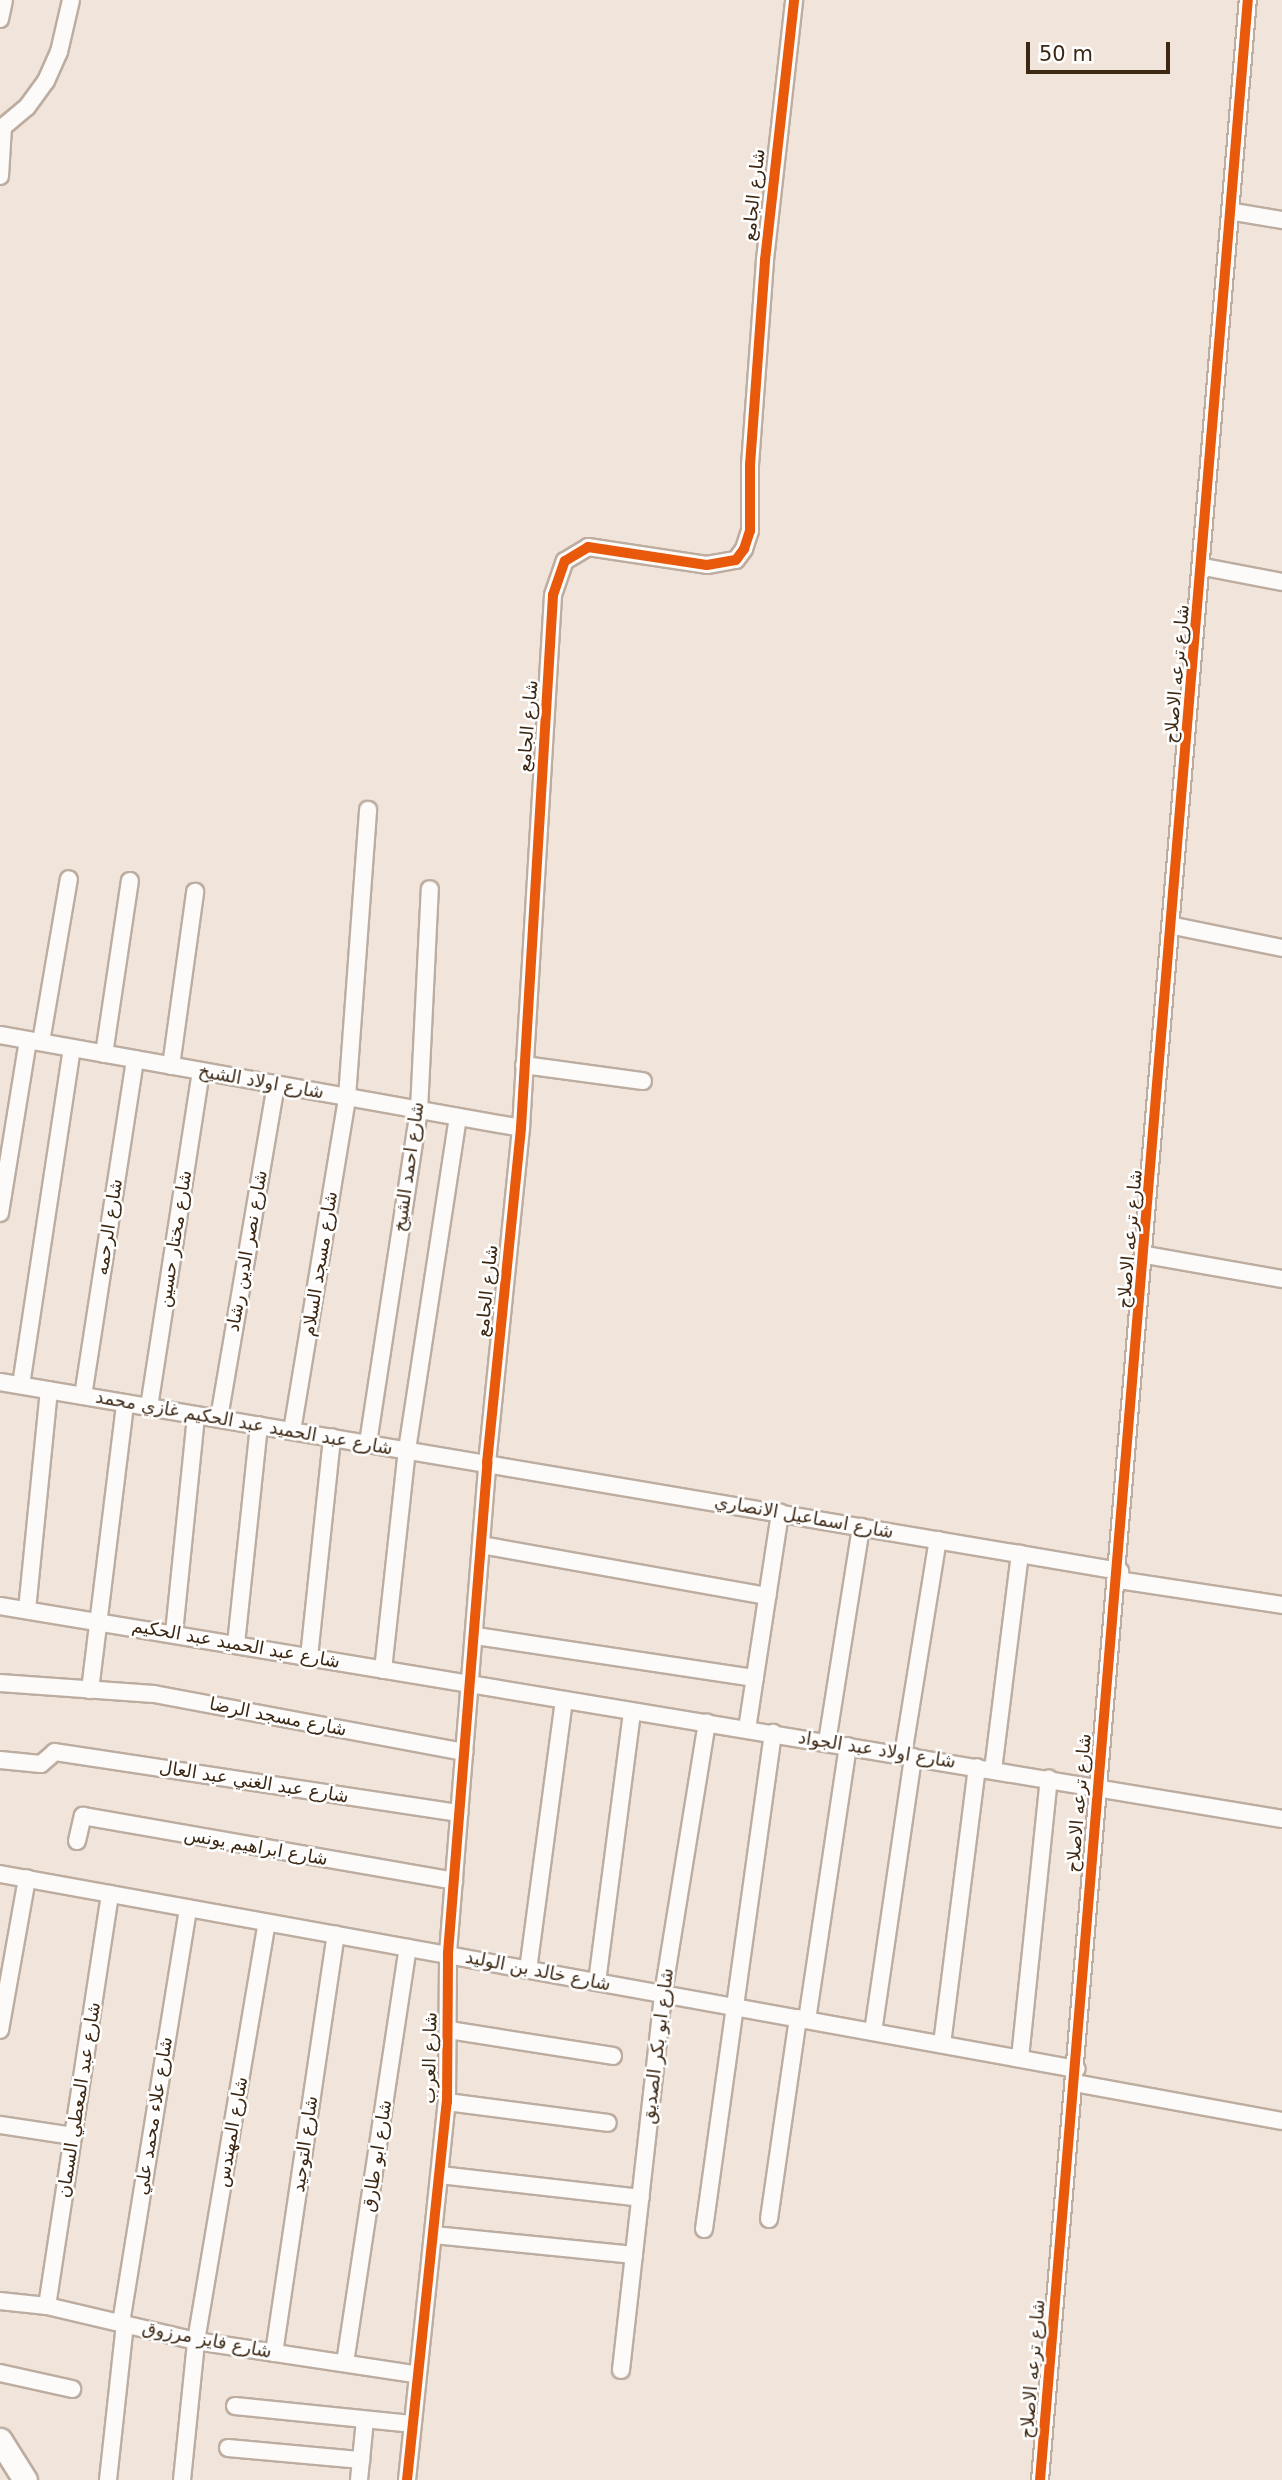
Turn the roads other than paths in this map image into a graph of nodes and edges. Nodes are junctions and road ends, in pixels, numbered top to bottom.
1 (4, 0) edge
2 (71, 0) edge
3 (794, 0) edge
4 (1248, 0) edge
5 (0, 19) edge
6 (2, 122) edge
7 (0, 176) edge
8 (1234, 212) junction
9 (1282, 220) edge
10 (1204, 567) junction
11 (1282, 582) edge
12 (368, 810) dead end
13 (69, 879) dead end
14 (131, 881) dead end
15 (430, 889) dead end
16 (195, 892) dead end
17 (1174, 926) junction
18 (1282, 948) edge
19 (0, 1035) edge
20 (34, 1041) junction
21 (72, 1048) junction
22 (104, 1054) junction
23 (135, 1059) junction
24 (524, 1065) junction
25 (171, 1066) junction
26 (201, 1071) junction
27 (643, 1081) dead end
28 (276, 1084) junction
29 (347, 1097) junction
30 (419, 1110) junction
31 (458, 1117) junction
32 (521, 1128) junction
33 (0, 1213) edge
34 (1146, 1255) junction
35 (1282, 1279) edge
36 (0, 1382) edge
37 (20, 1385) junction
38 (49, 1390) junction
39 (83, 1396) junction
40 (125, 1403) junction
41 (149, 1407) junction
42 (196, 1415) junction
43 (219, 1418) junction
44 (259, 1425) junction
45 (292, 1431) junction
46 (332, 1437) junction
47 (368, 1443) junction
48 (407, 1450) junction
49 (487, 1463) junction
50 (780, 1513) junction
51 (861, 1527) junction
52 (938, 1540) junction
53 (481, 1545) junction
54 (1020, 1554) junction
55 (1119, 1576) junction
56 (768, 1596) junction
57 (1282, 1605) edge
58 (0, 1606) edge
59 (27, 1610) junction
60 (98, 1620) junction
61 (174, 1633) junction
62 (476, 1636) junction
63 (236, 1644) junction
64 (309, 1657) junction
65 (383, 1670) junction
66 (755, 1678) junction
67 (0, 1683) edge
68 (471, 1684) junction
69 (90, 1690) junction
70 (564, 1700) junction
71 (632, 1711) junction
72 (707, 1723) junction
73 (747, 1729) junction
74 (773, 1733) junction
75 (827, 1742) junction
76 (848, 1746) junction
77 (465, 1752) junction
78 (908, 1756) junction
79 (0, 1760) edge
80 (985, 1768) junction
81 (1049, 1779) junction
82 (1097, 1787) junction
83 (459, 1813) junction
84 (1282, 1819) edge
85 (77, 1840) dead end
86 (0, 1874) edge
87 (27, 1878) junction
88 (454, 1881) junction
89 (110, 1894) junction
90 (188, 1908) junction
91 (267, 1923) junction
92 (336, 1935) junction
93 (408, 1948) junction
94 (448, 1953) junction
95 (528, 1970) junction
96 (597, 1982) junction
97 (663, 1994) junction
98 (732, 2006) junction
99 (802, 2019) junction
100 (0, 2030) edge
101 (449, 2030) junction
102 (873, 2032) junction
103 (942, 2045) junction
104 (613, 2056) dead end
105 (1020, 2058) junction
106 (1075, 2076) junction
107 (447, 2102) junction
108 (1282, 2121) edge
109 (608, 2123) dead end
110 (0, 2125) edge
111 (73, 2136) junction
112 (440, 2175) junction
113 (641, 2199) junction
114 (769, 2219) dead end
115 (704, 2229) dead end
116 (434, 2235) junction
117 (634, 2255) junction
118 (0, 2301) edge
119 (47, 2306) junction
120 (123, 2324) junction
121 (196, 2341) junction
122 (274, 2353) junction
123 (345, 2363) junction
124 (621, 2370) dead end
125 (0, 2373) edge
126 (415, 2374) junction
127 (72, 2389) dead end
128 (235, 2406) dead end
129 (365, 2420) junction
130 (411, 2424) junction
131 (0, 2440) edge
132 (228, 2448) dead end
133 (361, 2460) junction
134 (25, 2480) edge
135 (108, 2480) edge
136 (182, 2480) edge
137 (359, 2480) edge
138 (407, 2480) edge
139 (1040, 2480) edge

1 - 5 street
2 - 6 street
3 - 24 street, شارع الجامع
4 - 8 street, شارع ترعه الاصلاح
6 - 7 street
8 - 9 street
8 - 10 street, شارع ترعه الاصلاح
10 - 11 street
10 - 17 street, شارع ترعه الاصلاح
12 - 29 street, شارع مسجد السلام
13 - 20 street
14 - 22 street
15 - 30 street, شارع احمد الشيخ
16 - 25 street
17 - 18 street
17 - 34 street, شارع ترعه الاصلاح
19 - 20 street, شارع اولاد الشيخ
20 - 21 street, شارع اولاد الشيخ
20 - 33 street
21 - 22 street, شارع اولاد الشيخ
21 - 37 street
22 - 23 street, شارع اولاد الشيخ
23 - 25 street, شارع اولاد الشيخ
23 - 39 street, شارع الرحمه
24 - 27 street
24 - 32 street, شارع الجامع
25 - 26 street, شارع اولاد الشيخ
26 - 28 street, شارع اولاد الشيخ
26 - 41 street, شارع مختار حسين
28 - 29 street, شارع اولاد الشيخ
28 - 43 street, شارع نصر الدين رشاد
29 - 30 street, شارع اولاد الشيخ
29 - 45 street, شارع مسجد السلام
30 - 31 street, شارع اولاد الشيخ
30 - 47 street, شارع احمد الشيخ
31 - 32 street, شارع اولاد الشيخ
31 - 48 street
32 - 49 street, شارع الجامع
34 - 35 street
34 - 55 street, شارع ترعه الاصلاح
36 - 37 street, شارع عبد الحميد عبد الحكيم غازي محمد
37 - 38 street, شارع عبد الحميد عبد الحكيم غازي محمد
38 - 39 street, شارع عبد الحميد عبد الحكيم غازي محمد
38 - 59 street
39 - 40 street, شارع عبد الحميد عبد الحكيم غازي محمد
40 - 41 street, شارع عبد الحميد عبد الحكيم غازي محمد
40 - 60 street
41 - 42 street, شارع عبد الحميد عبد الحكيم غازي محمد
42 - 43 street, شارع عبد الحميد عبد الحكيم غازي محمد
42 - 61 street
43 - 44 street, شارع عبد الحميد عبد الحكيم غازي محمد
44 - 45 street, شارع عبد الحميد عبد الحكيم غازي محمد
44 - 63 street
45 - 46 street, شارع عبد الحميد عبد الحكيم غازي محمد
46 - 47 street, شارع عبد الحميد عبد الحكيم غازي محمد
46 - 64 street
47 - 48 street, شارع عبد الحميد عبد الحكيم غازي محمد
48 - 49 street, شارع عبد الحميد عبد الحكيم غازي محمد
48 - 65 street
49 - 50 street, شارع اسماعيل الانصاري
49 - 53 street, شارع الجامع
50 - 51 street, شارع اسماعيل الانصاري
50 - 56 street
51 - 52 street, شارع اسماعيل الانصاري
51 - 75 street
52 - 54 street, شارع اسماعيل الانصاري
52 - 78 street
53 - 56 street
53 - 62 street, شارع الجامع
54 - 55 street, شارع اسماعيل الانصاري
54 - 80 street
55 - 57 street, شارع اسماعيل الانصاري
55 - 82 street, شارع ترعه الاصلاح
56 - 66 street
58 - 59 street, شارع عبد الحميد عبد الحكيم
59 - 60 street, شارع عبد الحميد عبد الحكيم
60 - 61 street, شارع عبد الحميد عبد الحكيم
60 - 69 street
61 - 63 street, شارع عبد الحميد عبد الحكيم
62 - 66 street
62 - 68 street, شارع العرب
63 - 64 street, شارع عبد الحميد عبد الحكيم
64 - 65 street, شارع عبد الحميد عبد الحكيم
65 - 68 street, شارع عبد الحميد عبد الحكيم
66 - 73 street
67 - 69 street, شارع مسجد الرضا
68 - 70 street, شارع اولاد عبد الجواد
68 - 77 street, شارع العرب
69 - 77 street, شارع مسجد الرضا
70 - 71 street, شارع اولاد عبد الجواد
70 - 95 street
71 - 72 street, شارع اولاد عبد الجواد
71 - 96 street
72 - 73 street, شارع اولاد عبد الجواد
72 - 97 street, شارع ابو بكر الصديق
73 - 74 street, شارع اولاد عبد الجواد
74 - 75 street, شارع اولاد عبد الجواد
74 - 98 street
75 - 76 street, شارع اولاد عبد الجواد
76 - 78 street, شارع اولاد عبد الجواد
76 - 99 street
77 - 83 street, شارع العرب
78 - 80 street, شارع اولاد عبد الجواد
78 - 102 street
79 - 83 street, شارع عبد الغني عبد العال
80 - 81 street, شارع اولاد عبد الجواد
80 - 103 street
81 - 82 street, شارع اولاد عبد الجواد
81 - 105 street
82 - 84 street, شارع اولاد عبد الجواد
82 - 106 street, شارع ترعه الاصلاح
83 - 88 street, شارع العرب
85 - 88 street, شارع ابراهيم يونس
86 - 87 street, شارع خالد بن الوليد
87 - 89 street, شارع خالد بن الوليد
87 - 100 street
88 - 94 street, شارع العرب
89 - 90 street, شارع خالد بن الوليد
89 - 111 street, شارع عبد المعطي السمان
90 - 91 street, شارع خالد بن الوليد
90 - 120 street, شارع علاء محمد علي
91 - 92 street, شارع خالد بن الوليد
91 - 121 street, شارع المهندس
92 - 93 street, شارع خالد بن الوليد
92 - 122 street, شارع التوحيد
93 - 94 street, شارع خالد بن الوليد
93 - 123 street, شارع ابو طارق
94 - 95 street, شارع خالد بن الوليد
94 - 101 street, شارع العرب
95 - 96 street, شارع خالد بن الوليد
96 - 97 street, شارع خالد بن الوليد
97 - 98 street, شارع خالد بن الوليد
97 - 113 street, شارع ابو بكر الصديق
98 - 99 street, شارع خالد بن الوليد
98 - 115 street
99 - 102 street, شارع خالد بن الوليد
99 - 114 street
101 - 104 street
101 - 107 street, شارع العرب
102 - 103 street, شارع خالد بن الوليد
103 - 105 street, شارع خالد بن الوليد
105 - 106 street, شارع خالد بن الوليد
106 - 108 street, شارع خالد بن الوليد
106 - 139 street, شارع ترعه الاصلاح
107 - 109 street
107 - 112 street, شارع العرب
110 - 111 street
111 - 119 street, شارع عبد المعطي السمان
112 - 113 street
112 - 116 street, شارع العرب
113 - 117 street, شارع ابو بكر الصديق
116 - 117 street
116 - 126 street, شارع العرب
117 - 124 street, شارع ابو بكر الصديق
118 - 119 street, شارع فايز مرزوق
119 - 120 street, شارع فايز مرزوق
120 - 121 street, شارع فايز مرزوق
120 - 135 street, شارع علاء محمد علي
121 - 122 street, شارع فايز مرزوق
121 - 136 street, شارع المهندس
122 - 123 street, شارع فايز مرزوق
123 - 126 street, شارع فايز مرزوق
125 - 127 street
126 - 130 street, شارع العرب
128 - 129 street
129 - 130 street
129 - 133 street
130 - 138 street, شارع العرب
131 - 134 street
132 - 133 street
133 - 137 street

